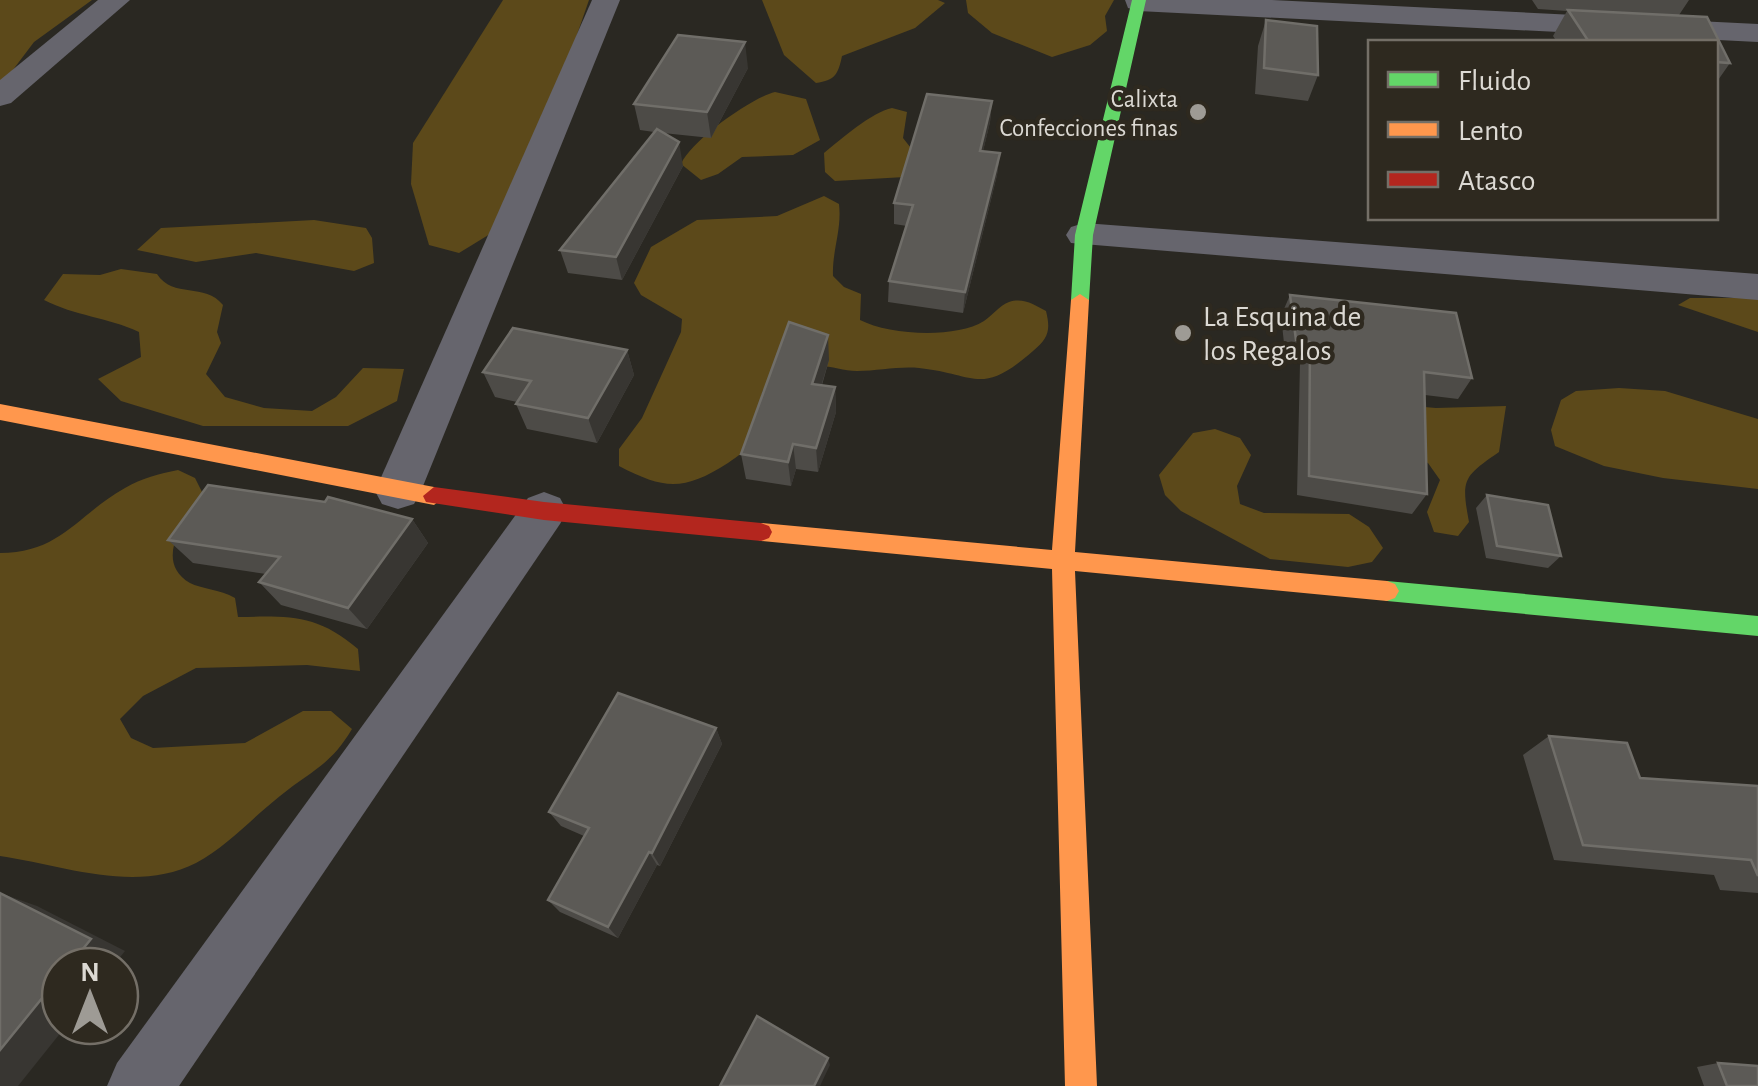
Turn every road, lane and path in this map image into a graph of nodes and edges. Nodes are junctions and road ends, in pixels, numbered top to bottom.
1 (116, 0) edge
2 (606, 0) edge
3 (1139, 1) edge
4 (1758, 33) edge
5 (0, 96) edge
6 (1084, 235) junction
7 (1758, 288) edge
8 (0, 412) edge
9 (398, 491) junction
10 (544, 511) junction
11 (1063, 560) junction
12 (1758, 626) edge
13 (140, 1086) edge
14 (1081, 1086) edge

1 - 5 street
2 - 9 street
3 - 4 street
3 - 6 street
6 - 7 street
6 - 11 street
8 - 9 street
9 - 10 street
10 - 11 street
10 - 13 street
11 - 12 street
11 - 14 street

